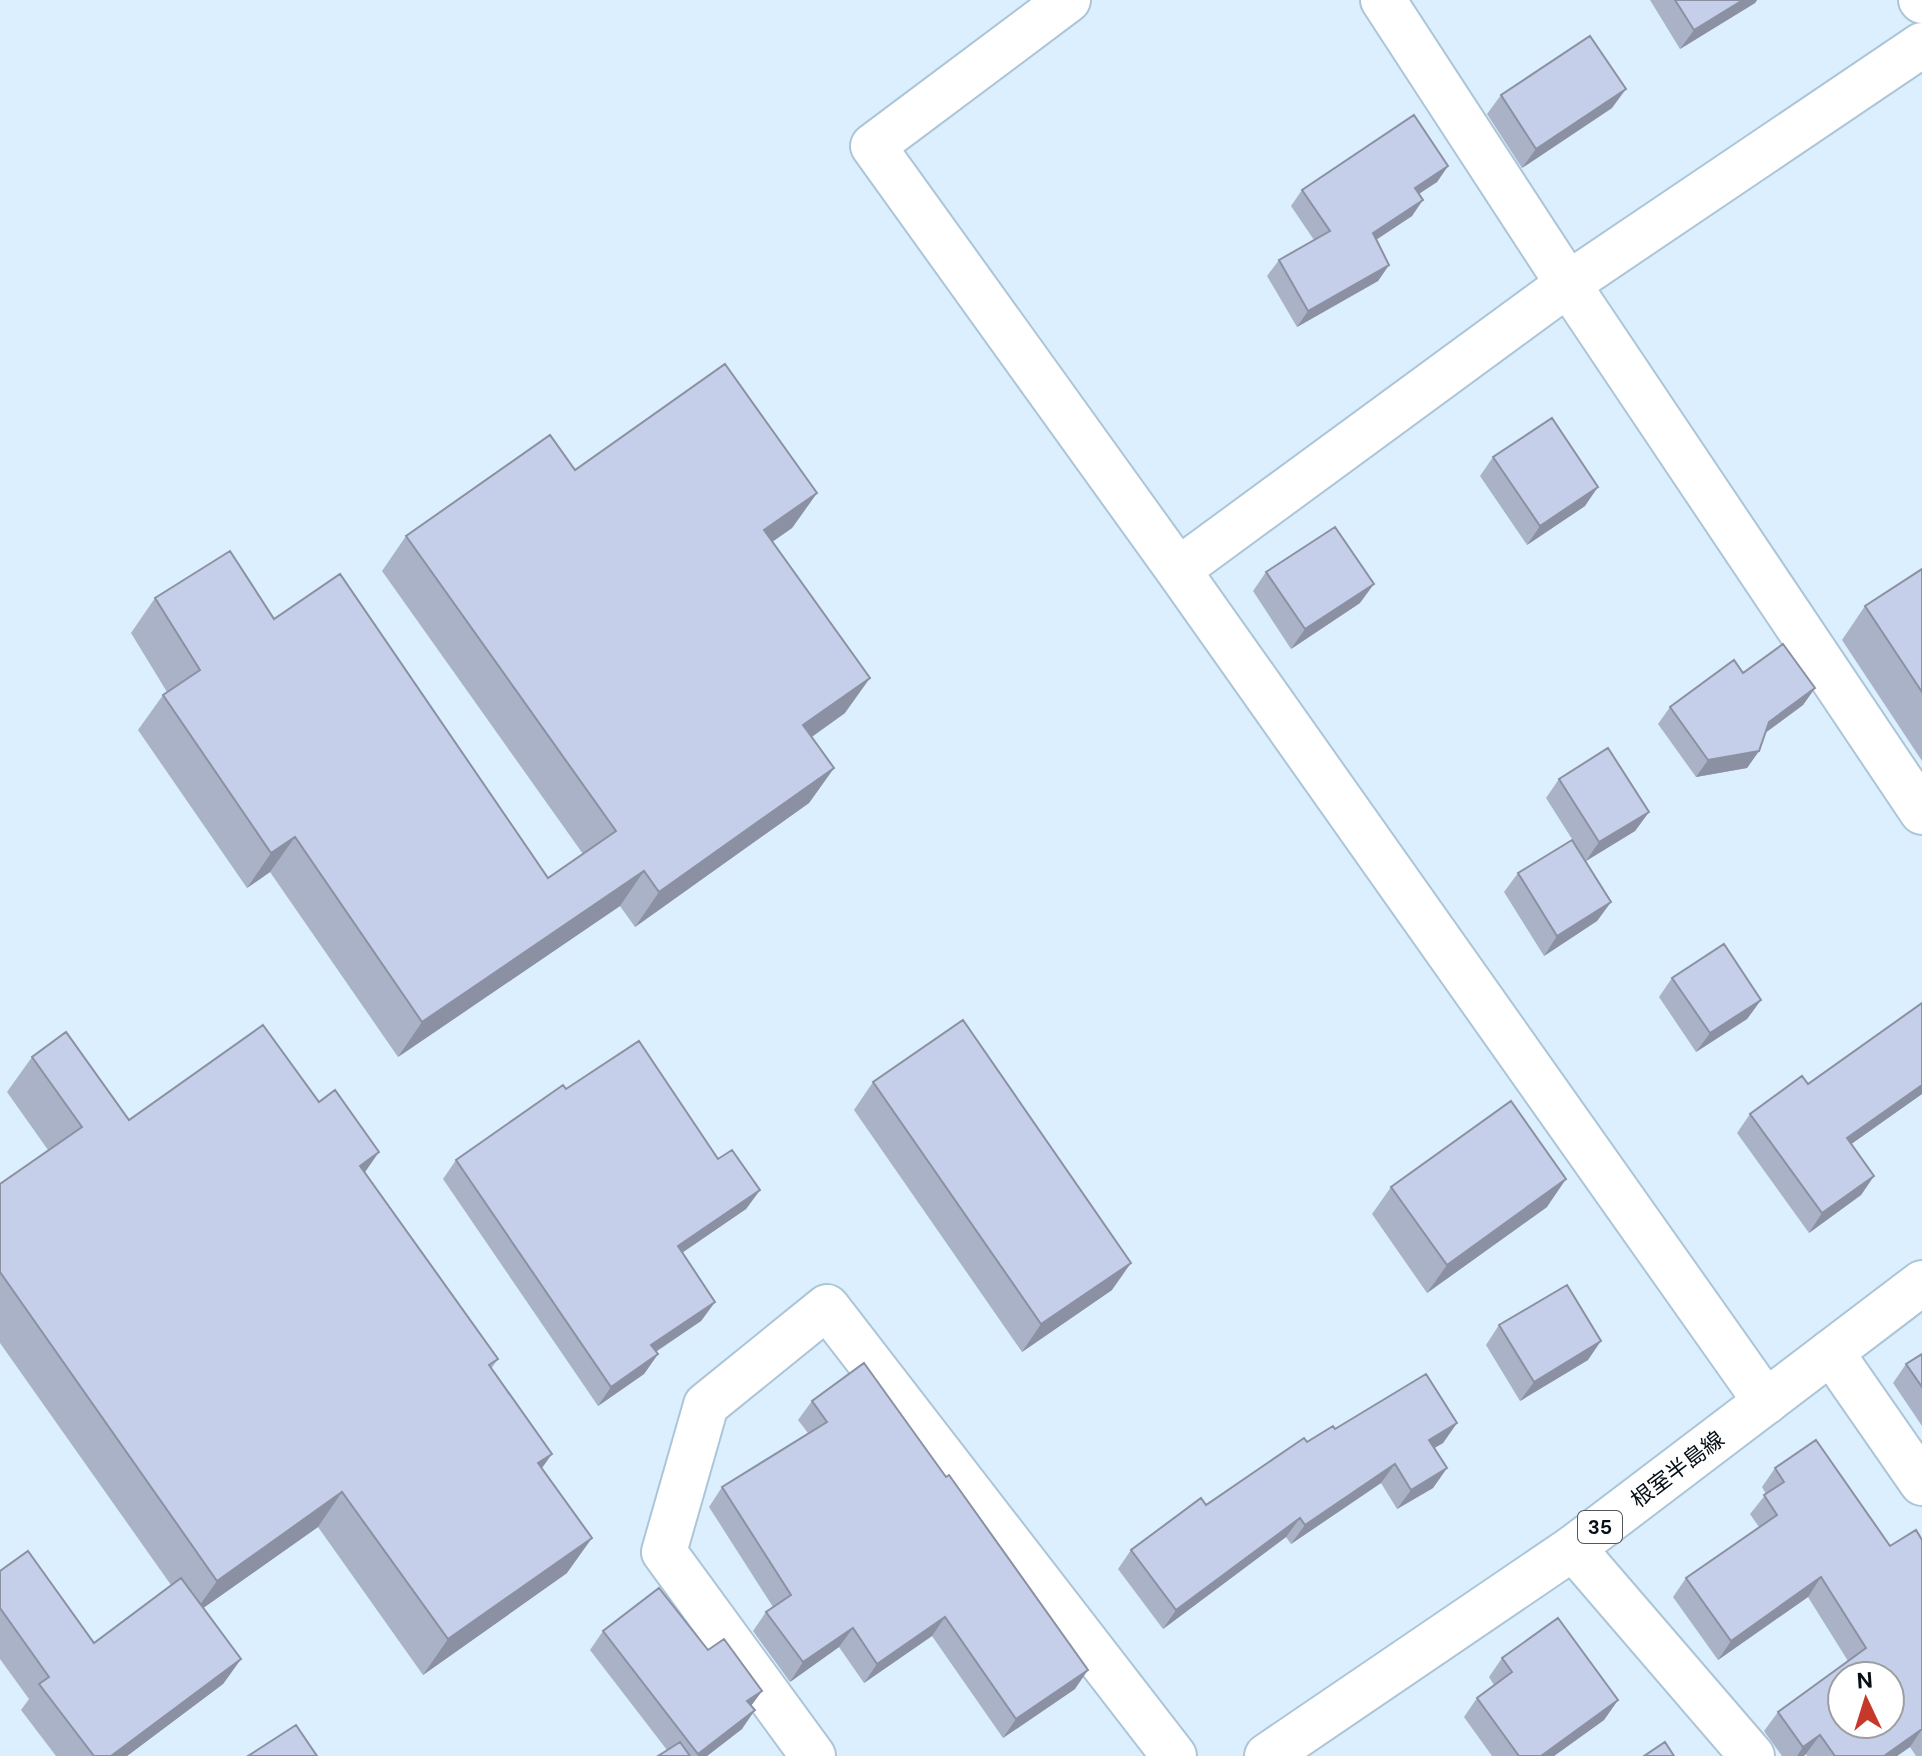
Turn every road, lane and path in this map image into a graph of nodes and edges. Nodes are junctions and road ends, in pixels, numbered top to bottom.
1 (1068, 0) edge
2 (1383, 0) edge
3 (1922, 45) edge
4 (1568, 284) junction
5 (1178, 570) junction
6 (1922, 812) edge
7 (1922, 1283) edge
8 (1831, 1352) junction
9 (1766, 1402) junction
10 (1922, 1483) edge
11 (1573, 1548) junction
12 (1277, 1753) edge
13 (813, 1756) edge
14 (1174, 1756) edge
15 (1752, 1756) edge

1 - 5 street
2 - 4 street
3 - 4 street
4 - 5 street
4 - 6 street
5 - 9 street
7 - 8 street, 根室半島線 / 35
8 - 9 street, 根室半島線 / 35
8 - 10 street
9 - 11 street, 根室半島線 / 35
11 - 12 street, 根室半島線 / 35
11 - 15 street
13 - 14 street

